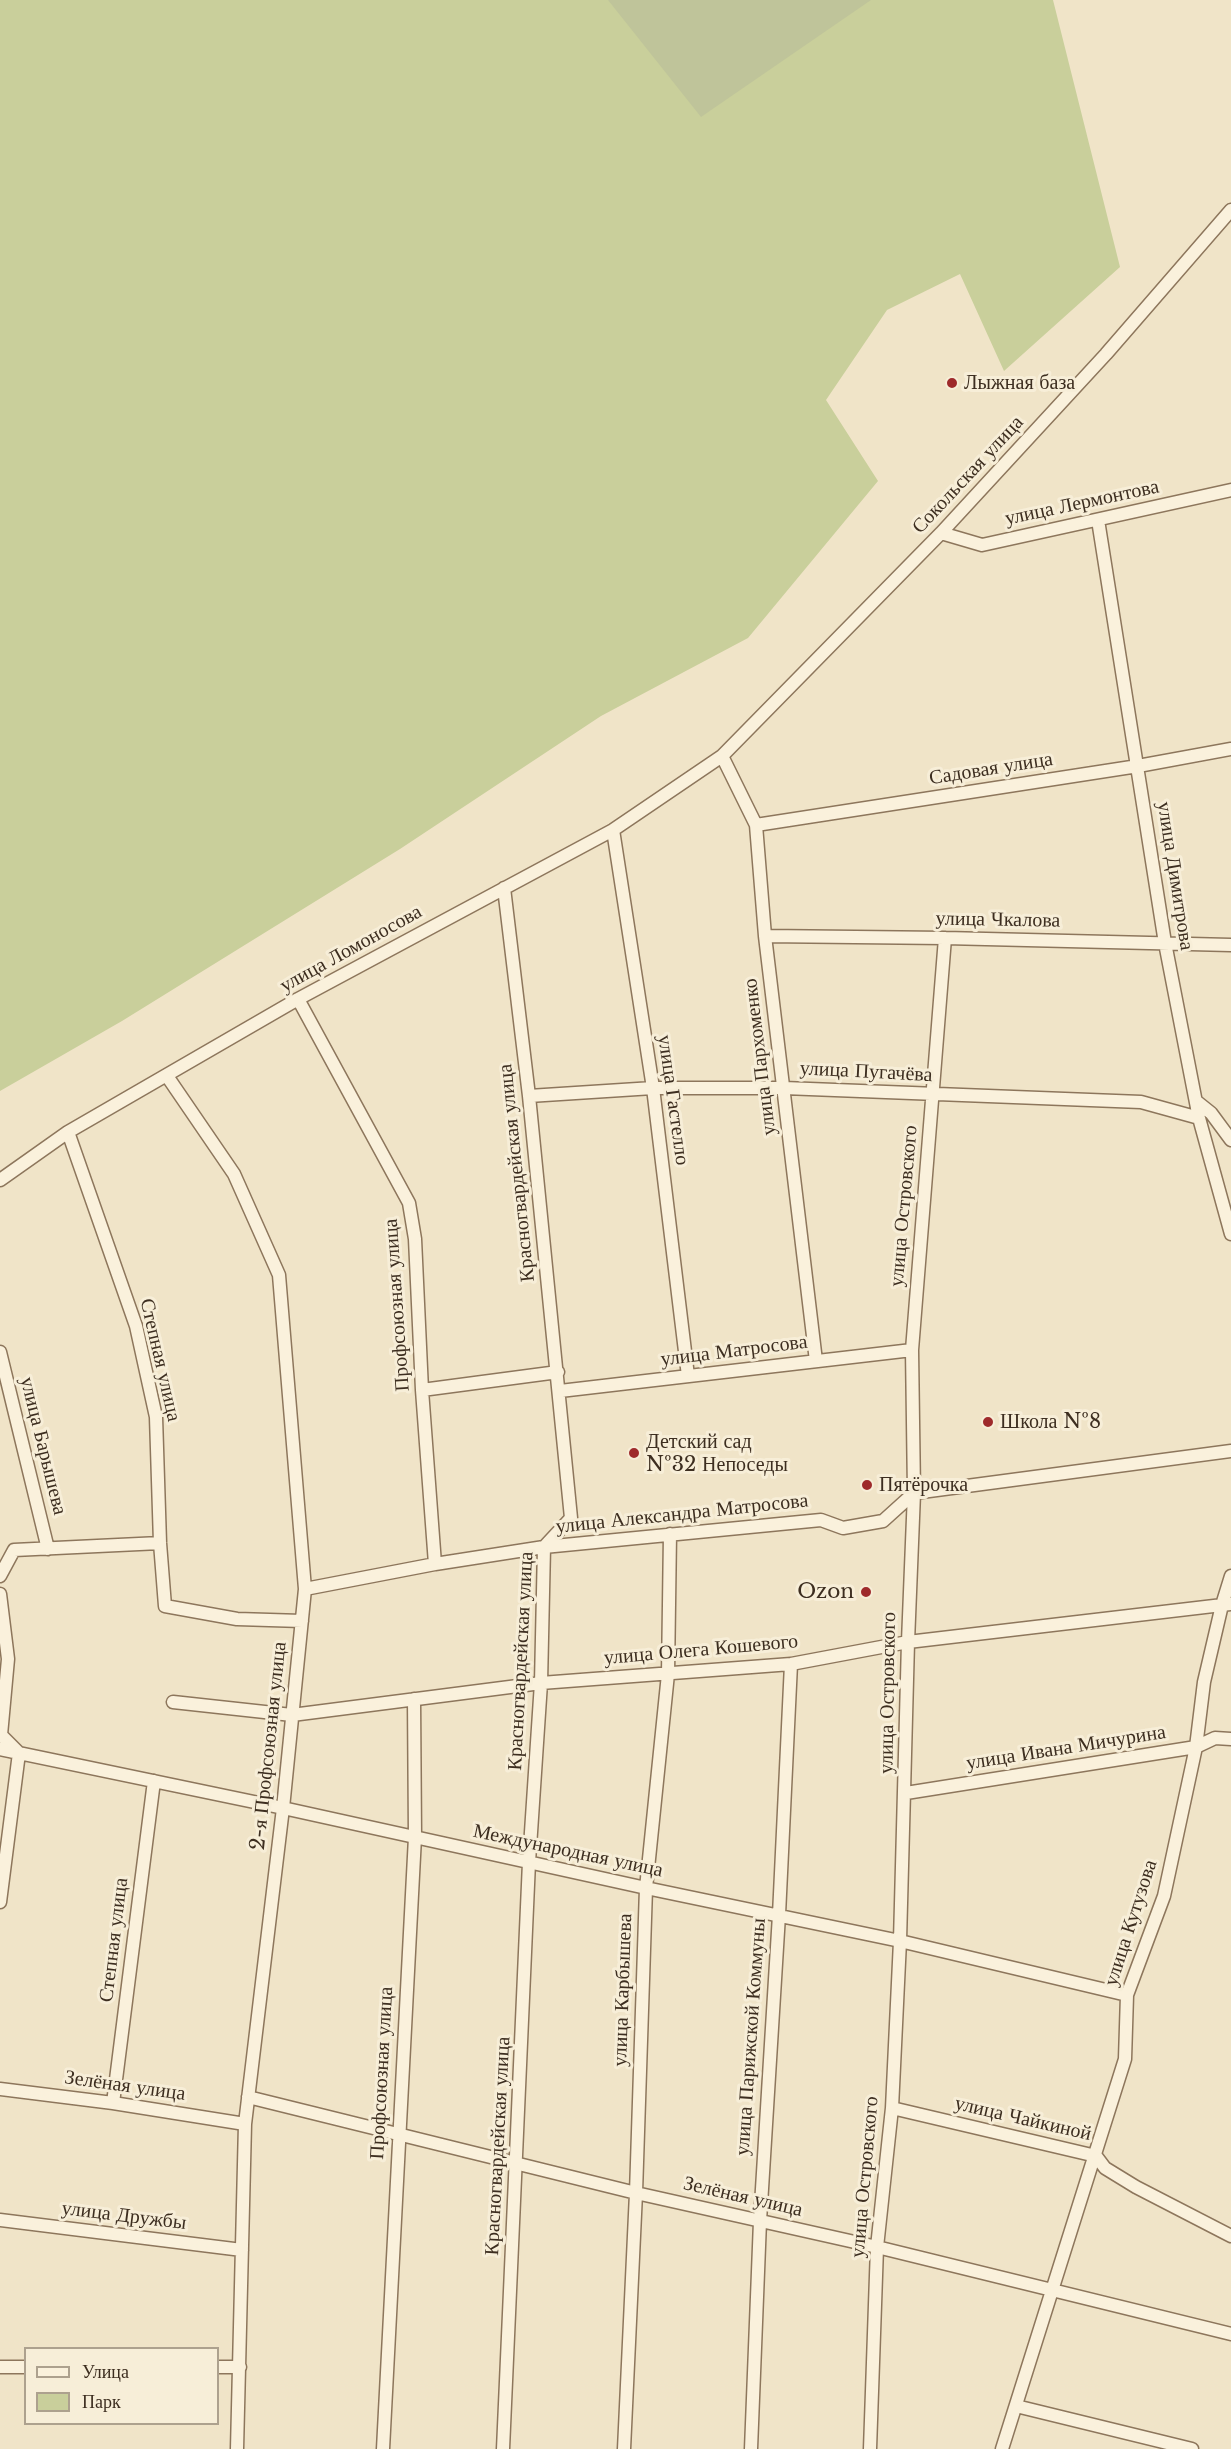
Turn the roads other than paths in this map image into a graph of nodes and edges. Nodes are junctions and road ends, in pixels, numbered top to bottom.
1 (1231, 210) edge
2 (1231, 490) edge
3 (1098, 520) junction
4 (941, 533) junction
5 (1231, 749) edge
6 (722, 756) junction
7 (1138, 766) junction
8 (756, 825) junction
9 (613, 830) junction
10 (504, 888) junction
11 (765, 936) junction
12 (945, 938) junction
13 (1165, 943) junction
14 (1231, 945) edge
15 (298, 999) junction
16 (167, 1076) junction
17 (653, 1088) junction
18 (783, 1088) junction
19 (933, 1095) junction
20 (529, 1096) junction
21 (1196, 1101) junction
22 (1199, 1118) junction
23 (68, 1132) junction
24 (1231, 1140) edge
25 (0, 1180) edge
26 (1231, 1234) edge
27 (912, 1350) junction
28 (0, 1352) edge
29 (816, 1361) junction
30 (558, 1372) junction
31 (688, 1376) junction
32 (423, 1390) junction
33 (560, 1391) junction
34 (1231, 1451) edge
35 (914, 1493) junction
36 (670, 1534) junction
37 (160, 1544) junction
38 (544, 1547) junction
39 (48, 1549) junction
40 (435, 1564) junction
41 (0, 1576) edge
42 (1231, 1576) edge
43 (305, 1589) junction
44 (0, 1594) edge
45 (1226, 1605) edge
46 (302, 1621) junction
47 (908, 1642) junction
48 (791, 1664) junction
49 (668, 1674) junction
50 (541, 1683) junction
51 (414, 1699) junction
52 (173, 1701) dead end
53 (292, 1715) junction
54 (1231, 1739) edge
55 (1196, 1747) junction
56 (0, 1749) edge
57 (19, 1753) junction
58 (154, 1781) junction
59 (906, 1793) junction
60 (283, 1808) junction
61 (415, 1837) junction
62 (529, 1862) junction
63 (646, 1888) junction
64 (0, 1902) edge
65 (778, 1915) junction
66 (900, 1941) junction
67 (1127, 1995) junction
68 (0, 2089) edge
69 (248, 2097) junction
70 (113, 2103) junction
71 (892, 2108) junction
72 (245, 2124) junction
73 (398, 2133) junction
74 (1096, 2156) junction
75 (517, 2164) junction
76 (636, 2193) junction
77 (0, 2220) edge
78 (759, 2221) junction
79 (1231, 2236) edge
80 (877, 2247) junction
81 (242, 2250) junction
82 (1052, 2290) junction
83 (1231, 2334) edge
84 (0, 2367) edge
85 (24, 2367) edge
86 (219, 2367) edge
87 (240, 2367) junction
88 (1016, 2406) junction
89 (237, 2449) edge
90 (383, 2449) edge
91 (503, 2449) edge
92 (624, 2449) edge
93 (751, 2449) edge
94 (870, 2449) edge
95 (1002, 2449) edge
96 (1192, 2449) edge

1 - 4 street, Сокольская улица
2 - 3 street, улица Лермонтова
3 - 4 street, улица Лермонтова
3 - 7 street, улица Димитрова
4 - 6 street, Сокольская улица
5 - 7 street, Садовая улица
6 - 8 street, улица Пархоменко
6 - 9 street, улица Ломоносова
7 - 8 street, Садовая улица
7 - 13 street, улица Димитрова
8 - 11 street, улица Пархоменко
9 - 10 street, улица Ломоносова
9 - 17 street, улица Гастелло
10 - 15 street, улица Ломоносова
10 - 20 street, Красногвардейская улица
11 - 12 street, улица Чкалова
11 - 18 street, улица Пархоменко
12 - 13 street, улица Чкалова
12 - 19 street, улица Островского
13 - 14 street, улица Чкалова
13 - 21 street, улица Димитрова
15 - 16 street, улица Ломоносова
15 - 32 street, Профсоюзная улица
16 - 23 street, улица Ломоносова
16 - 43 street, 2-я Профсоюзная улица
17 - 18 street, улица Пугачёва
17 - 20 street, улица Пугачёва
17 - 31 street, улица Гастелло
18 - 19 street, улица Пугачёва
18 - 29 street, улица Пархоменко
19 - 22 street, улица Пугачёва
19 - 27 street, улица Островского
20 - 30 street, Красногвардейская улица
21 - 22 street, улица Димитрова
21 - 24 street
22 - 26 street, улица Димитрова
23 - 25 street, улица Ломоносова
23 - 37 street, Степная улица
27 - 29 street, улица Матросова
27 - 35 street, улица Островского
28 - 39 street, улица Барышева
29 - 31 street, улица Матросова
30 - 32 street
30 - 33 street, Красногвардейская улица
31 - 33 street, улица Матросова
32 - 40 street, Профсоюзная улица
33 - 38 street, Красногвардейская улица
34 - 35 street
35 - 36 street, улица Александра Матросова
35 - 47 street, улица Островского
36 - 38 street, улица Александра Матросова
36 - 49 street, улица Карбышева
37 - 39 street
37 - 46 street, Степная улица
38 - 40 street, улица Александра Матросова
38 - 50 street, Красногвардейская улица
39 - 41 street
40 - 43 street, улица Александра Матросова
42 - 45 street, улица Кутузова
43 - 46 street, 2-я Профсоюзная улица
44 - 57 street
45 - 47 street, улица Олега Кошевого
45 - 55 street, улица Кутузова
46 - 53 street, 2-я Профсоюзная улица
47 - 48 street, улица Олега Кошевого
47 - 59 street, улица Островского
48 - 49 street, улица Олега Кошевого
48 - 65 street, улица Парижской Коммуны
49 - 50 street, улица Олега Кошевого
49 - 63 street, улица Карбышева
50 - 51 street, улица Олега Кошевого
50 - 62 street, Красногвардейская улица
51 - 53 street, улица Олега Кошевого
51 - 61 street, Профсоюзная улица
52 - 53 street, улица Олега Кошевого
53 - 60 street, 2-я Профсоюзная улица
54 - 55 street, улица Ивана Мичурина
55 - 59 street, улица Ивана Мичурина
55 - 67 street, улица Кутузова
56 - 57 street, Международная улица
57 - 58 street, Международная улица
57 - 64 street
58 - 60 street, Международная улица
58 - 70 street, Степная улица
59 - 66 street, улица Островского
60 - 61 street, Международная улица
60 - 69 street, 2-я Профсоюзная улица
61 - 62 street, Международная улица
61 - 73 street, Профсоюзная улица
62 - 63 street, Международная улица
62 - 75 street, Красногвардейская улица
63 - 65 street, Международная улица
63 - 76 street, улица Карбышева
65 - 66 street, Международная улица
65 - 78 street, улица Парижской Коммуны
66 - 67 street, Международная улица
66 - 71 street, улица Островского
67 - 74 street, улица Кутузова
68 - 70 street, Зелёная улица
69 - 72 street, 2-я Профсоюзная улица
69 - 73 street, Зелёная улица
70 - 72 street, Зелёная улица
71 - 74 street, улица Чайкиной
71 - 80 street, улица Островского
72 - 81 street, 2-я Профсоюзная улица
73 - 75 street, Зелёная улица
73 - 90 street, Профсоюзная улица
74 - 79 street, улица Чайкиной
74 - 82 street, улица Кутузова
75 - 76 street, Зелёная улица
75 - 91 street, Красногвардейская улица
76 - 78 street, Зелёная улица
76 - 92 street, улица Карбышева
77 - 81 street, улица Дружбы
78 - 80 street, Зелёная улица
78 - 93 street, улица Парижской Коммуны
80 - 82 street, Зелёная улица
80 - 94 street, улица Островского
81 - 87 street, 2-я Профсоюзная улица
82 - 83 street, Зелёная улица
82 - 88 street, улица Кутузова
84 - 85 street
86 - 87 street
87 - 89 street, 2-я Профсоюзная улица
88 - 95 street, улица Кутузова
88 - 96 street

